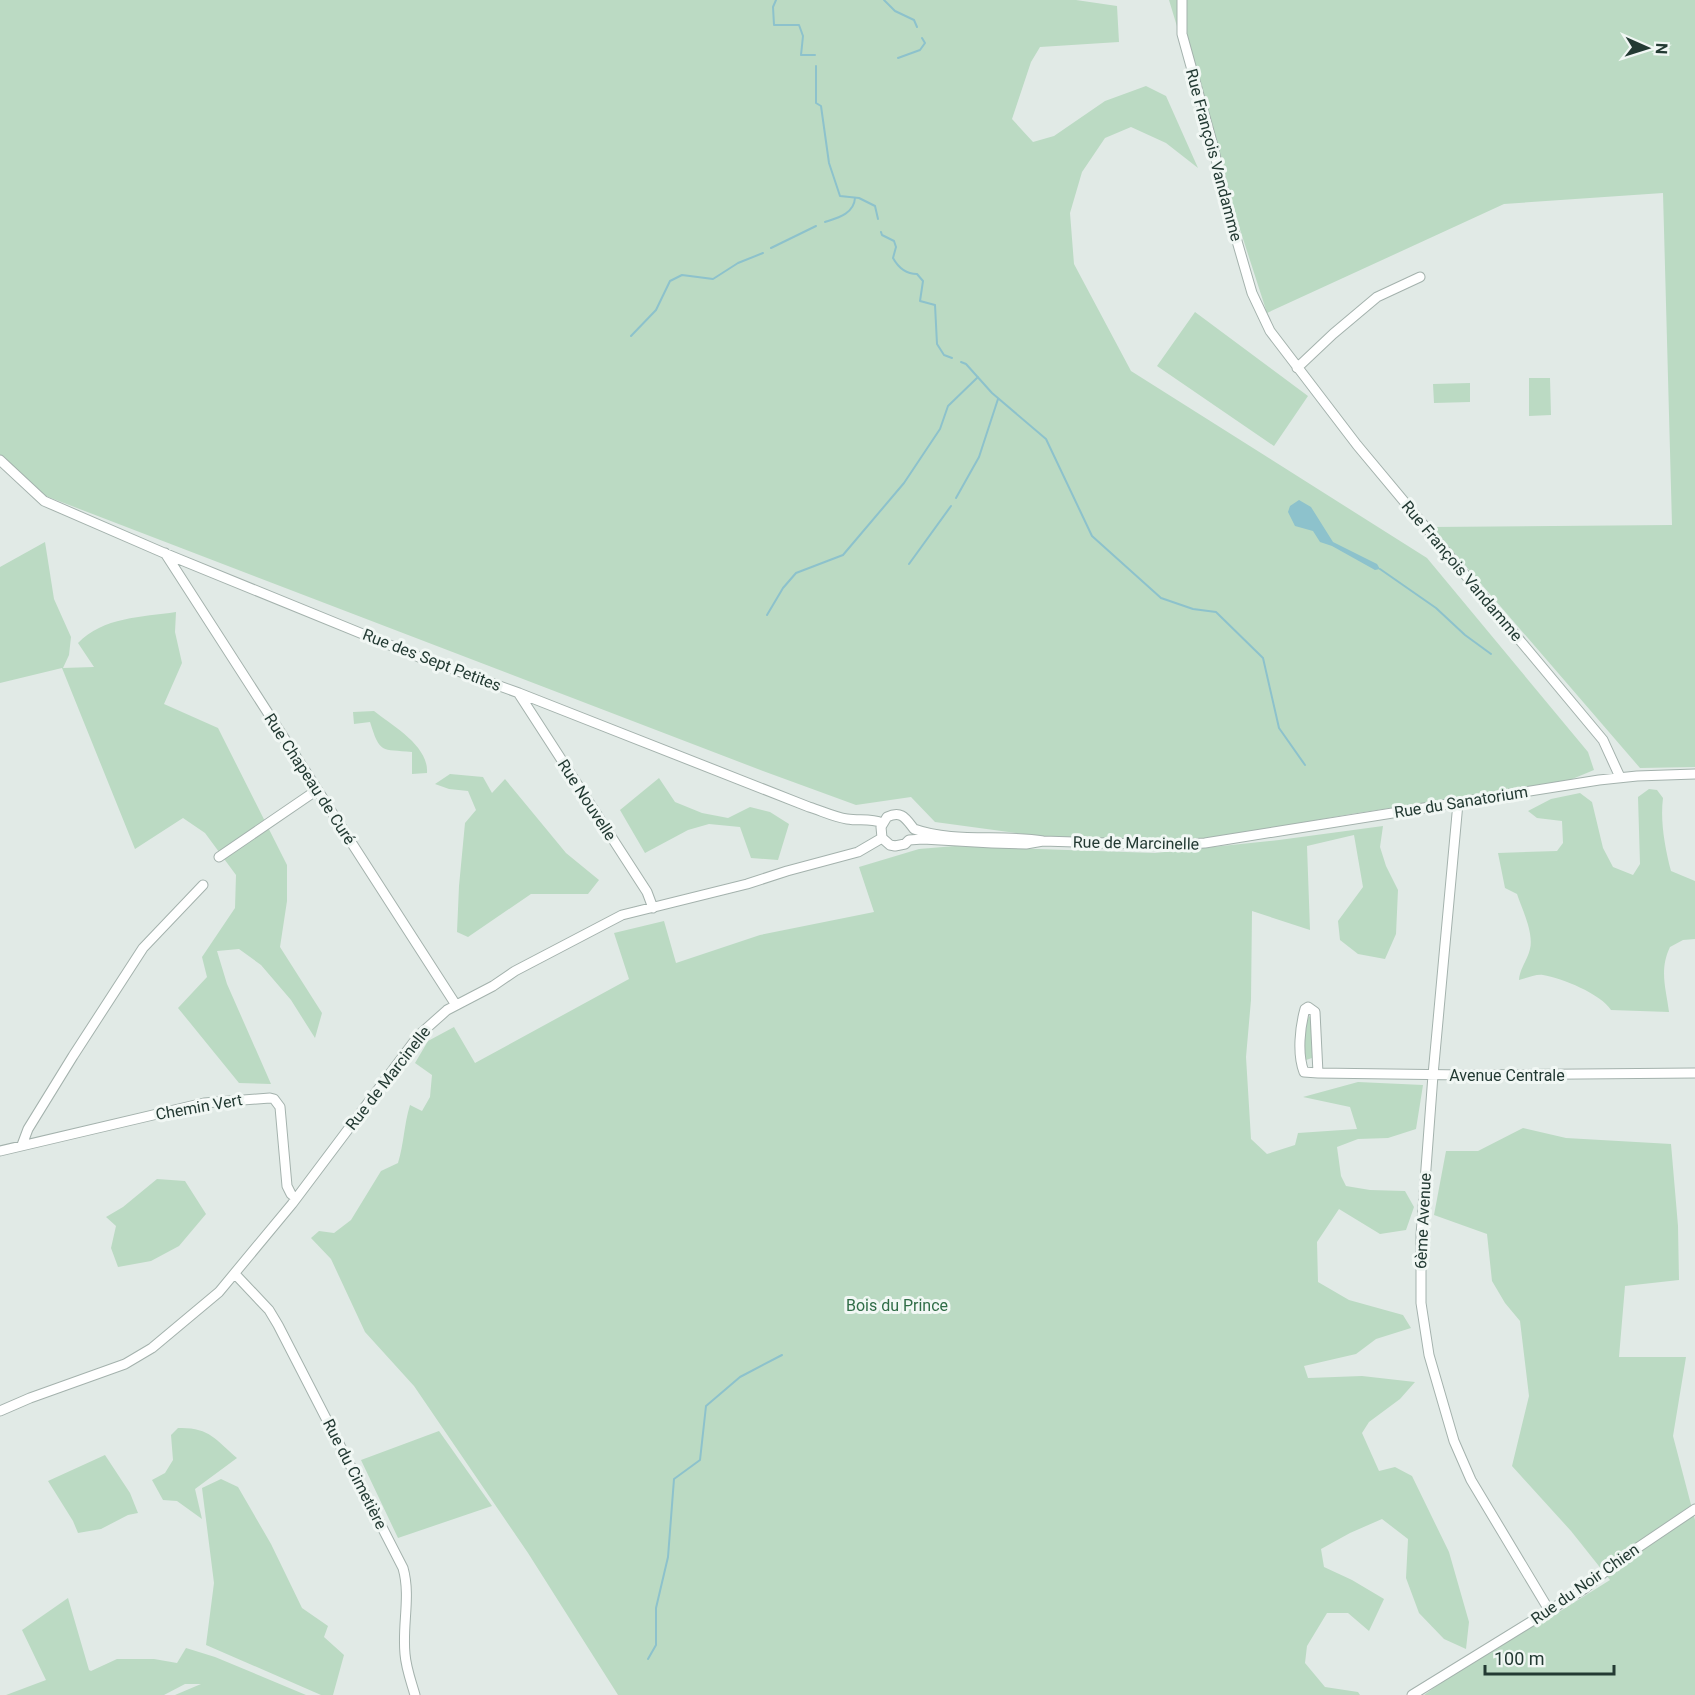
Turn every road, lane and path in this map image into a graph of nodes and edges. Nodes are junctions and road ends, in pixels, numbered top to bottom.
1 (1182, 0) edge
2 (1420, 277) dead end
3 (1297, 368) junction
4 (0, 460) edge
5 (164, 553) junction
6 (519, 693) junction
7 (1695, 774) edge
8 (1620, 777) junction
9 (317, 790) junction
10 (1458, 803) junction
11 (882, 823) junction
12 (912, 826) junction
13 (882, 838) junction
14 (909, 840) junction
15 (1229, 840) joint
16 (1043, 841) junction
17 (219, 857) dead end
18 (203, 885) dead end
19 (652, 908) junction
20 (456, 1005) junction
21 (1318, 1073) junction
22 (1695, 1073) edge
23 (1433, 1075) junction
24 (22, 1145) junction
25 (0, 1151) edge
26 (296, 1198) junction
27 (235, 1274) junction
28 (0, 1411) edge
29 (1695, 1509) edge
30 (1549, 1610) junction
31 (415, 1695) edge
32 (1412, 1695) edge

1 - 3 street, Rue François Vandamme
2 - 3 street
3 - 8 street, Rue François Vandamme
4 - 5 street, Rue des Sept Petites
5 - 6 street, Rue des Sept Petites
5 - 9 street, Rue Chapeau de Curé
6 - 11 street, Rue des Sept Petites
6 - 19 street, Rue Nouvelle
7 - 8 street, Rue du Sanatorium
8 - 10 street, Rue du Sanatorium
9 - 17 street
9 - 20 street, Rue Chapeau de Curé
10 - 15 street, Rue du Sanatorium
10 - 23 street, 6ème Avenue
11 - 12 street, Rue de Marcinelle
11 - 13 street
12 - 14 street
12 - 16 street, Rue de Marcinelle
13 - 14 street, Rue de Marcinelle
13 - 19 street, Rue de Marcinelle
14 - 16 street, Rue de Marcinelle
15 - 16 street, Rue de Marcinelle
18 - 24 street
19 - 20 street, Rue de Marcinelle
20 - 26 street, Rue de Marcinelle
21 - 21 street
21 - 23 street, Avenue Centrale
22 - 23 street, Avenue Centrale
23 - 30 street, 6ème Avenue
24 - 25 street, Chemin Vert
24 - 26 street, Chemin Vert
26 - 27 street, Rue de Marcinelle
27 - 28 street, Rue de Marcinelle
27 - 31 street, Rue du Cimetière
29 - 30 street, Rue du Noir Chien
30 - 32 street, Rue du Noir Chien

